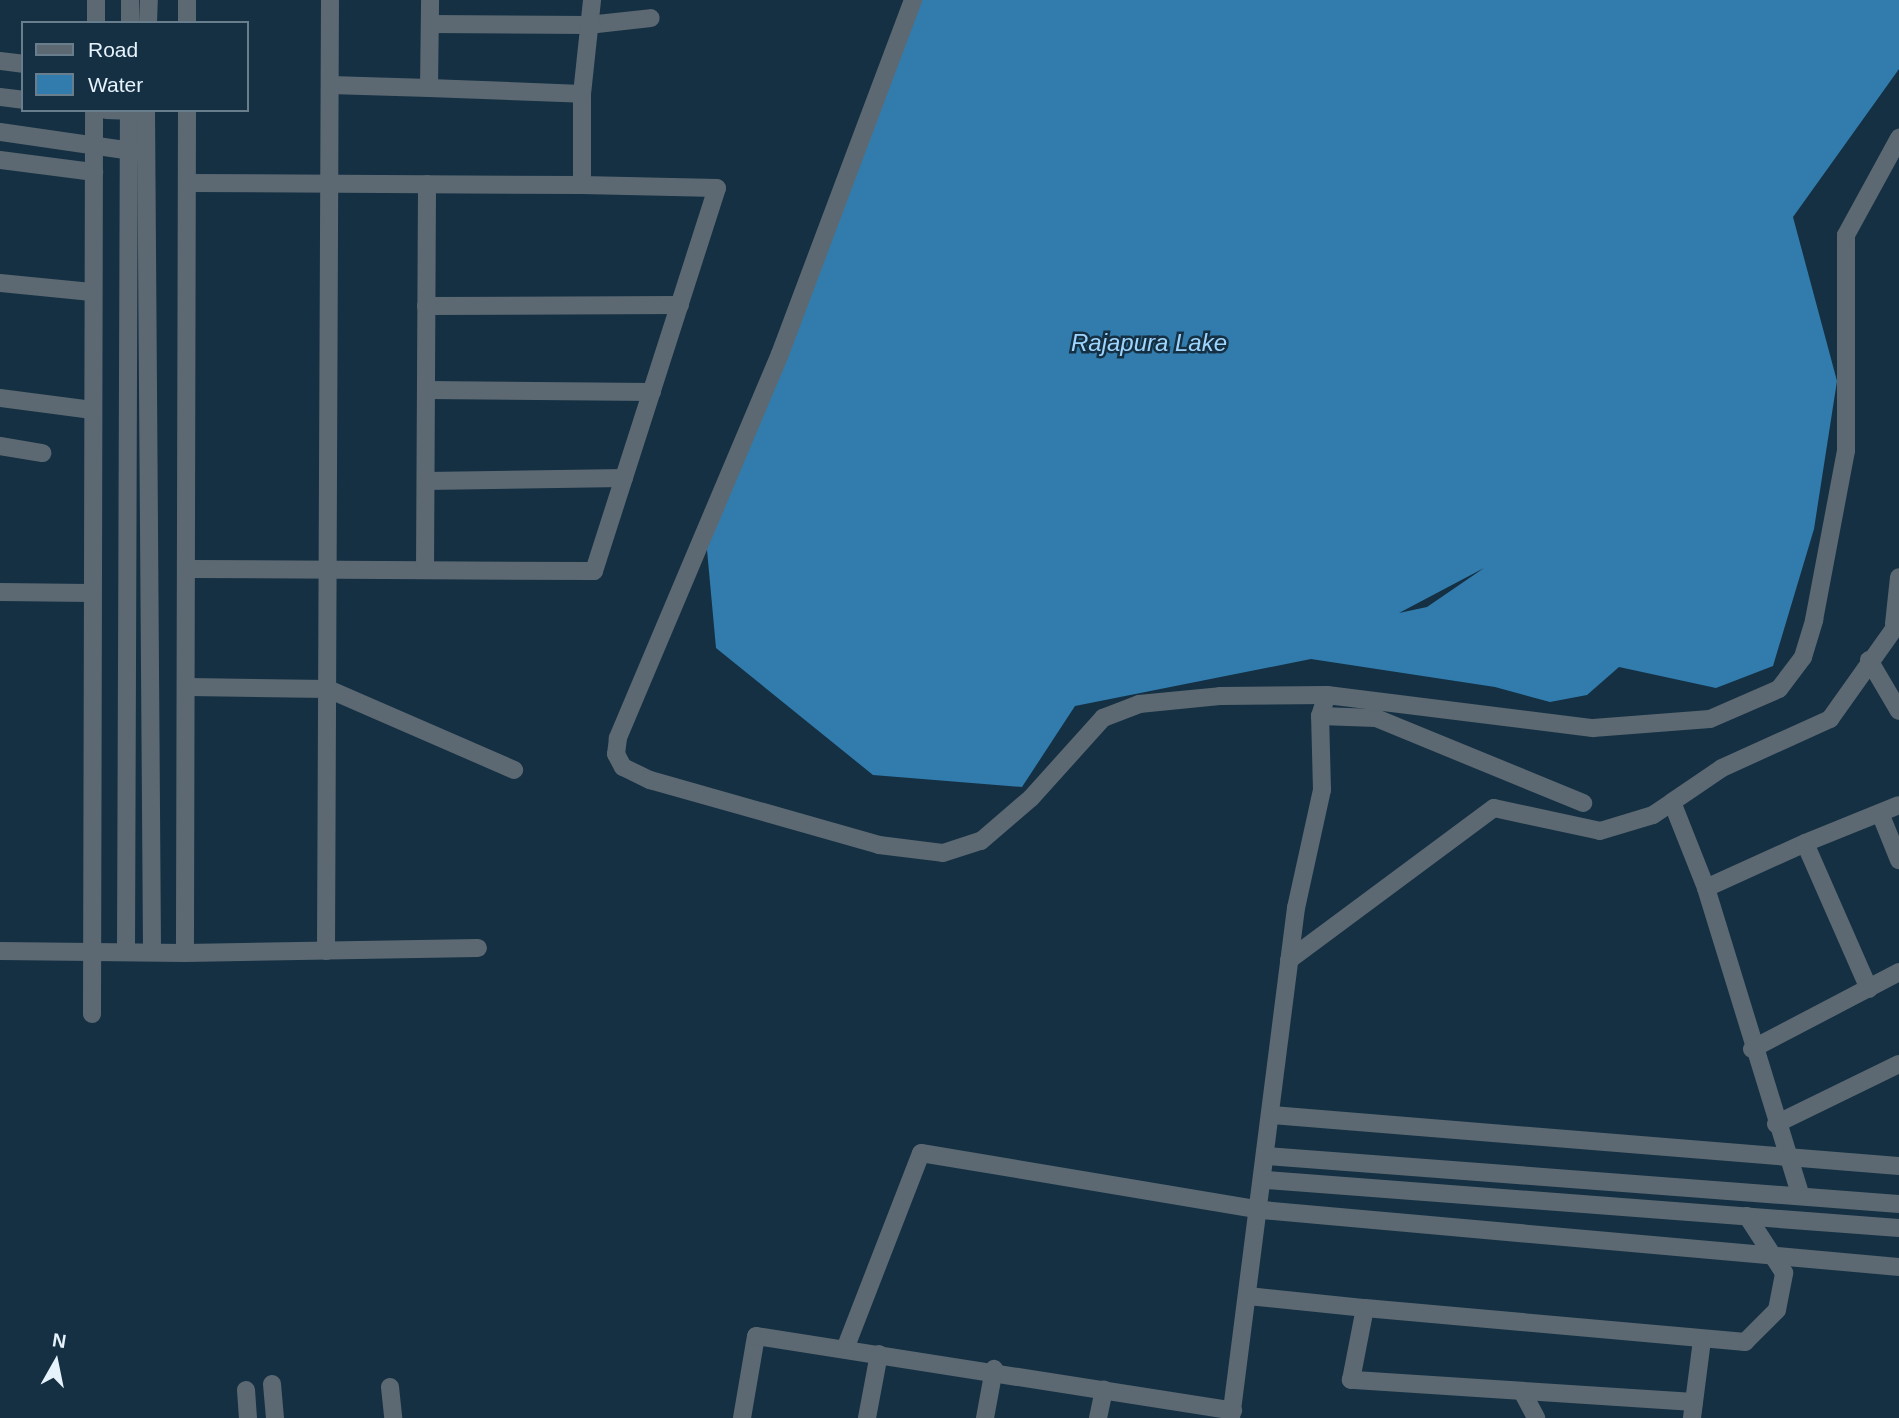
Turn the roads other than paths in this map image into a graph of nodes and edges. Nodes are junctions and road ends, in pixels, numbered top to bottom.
1 (96, 0) edge
2 (130, 0) edge
3 (149, 0) edge
4 (187, 0) edge
5 (330, 0) edge
6 (430, 0) edge
7 (592, 0) edge
8 (913, 0) edge
9 (651, 18) dead end
10 (96, 21) edge
11 (130, 21) edge
12 (148, 21) edge
13 (187, 21) edge
14 (429, 24) junction
15 (588, 24) junction
16 (0, 61) edge
17 (21, 64) edge
18 (330, 85) junction
19 (429, 88) junction
20 (582, 94) junction
21 (0, 97) edge
22 (21, 100) edge
23 (94, 112) edge
24 (138, 112) edge
25 (187, 112) edge
26 (0, 132) edge
27 (1899, 138) edge
28 (94, 144) junction
29 (138, 152) junction
30 (0, 160) edge
31 (94, 172) junction
32 (187, 183) junction
33 (329, 184) junction
34 (427, 184) junction
35 (582, 185) junction
36 (0, 283) edge
37 (92, 292) junction
38 (680, 305) junction
39 (426, 306) junction
40 (426, 390) junction
41 (652, 391) junction
42 (0, 398) edge
43 (92, 410) junction
44 (0, 446) edge
45 (42, 453) dead end
46 (624, 478) junction
47 (426, 481) junction
48 (189, 569) junction
49 (328, 570) junction
50 (425, 570) junction
51 (1899, 577) edge
52 (0, 592) edge
53 (91, 593) junction
54 (1896, 623) edge
55 (1869, 660) junction
56 (190, 687) junction
57 (328, 689) junction
58 (1328, 695) junction
59 (1899, 711) edge
60 (1320, 716) junction
61 (514, 770) dead end
62 (1672, 802) junction
63 (1583, 803) dead end
64 (1899, 805) edge
65 (1880, 813) junction
66 (1805, 843) junction
67 (1899, 860) edge
68 (1706, 888) junction
69 (478, 948) dead end
70 (0, 951) edge
71 (326, 951) junction
72 (92, 952) junction
73 (126, 952) junction
74 (152, 952) junction
75 (185, 953) junction
76 (1289, 960) junction
77 (1899, 972) edge
78 (1869, 989) junction
79 (92, 1014) dead end
80 (1752, 1049) junction
81 (1899, 1064) edge
82 (1272, 1115) junction
83 (1776, 1124) junction
84 (1268, 1156) junction
85 (1788, 1162) junction
86 (1899, 1166) edge
87 (1266, 1180) junction
88 (1801, 1196) junction
89 (1899, 1204) edge
90 (1262, 1210) junction
91 (1747, 1216) junction
92 (1899, 1228) edge
93 (1776, 1258) junction
94 (1899, 1267) edge
95 (1248, 1296) junction
96 (1366, 1308) junction
97 (1702, 1340) junction
98 (845, 1349) junction
99 (880, 1354) junction
100 (994, 1369) junction
101 (272, 1384) dead end
102 (390, 1387) dead end
103 (246, 1390) dead end
104 (1104, 1390) junction
105 (1524, 1395) junction
106 (1693, 1410) edge
107 (1232, 1415) edge
108 (248, 1418) edge
109 (275, 1418) edge
110 (393, 1418) edge
111 (742, 1418) edge
112 (867, 1418) edge
113 (985, 1418) edge
114 (1098, 1418) edge
115 (1536, 1418) edge

1 - 10 street
2 - 11 street
3 - 12 street
4 - 13 street
5 - 18 street
6 - 14 street
7 - 15 street
8 - 58 street
9 - 15 street
14 - 15 street
14 - 19 street
15 - 20 street
16 - 17 street
18 - 19 street
18 - 33 street
19 - 20 street
20 - 35 street
21 - 22 street
23 - 28 street
24 - 29 street
25 - 32 street
26 - 28 street
27 - 58 street
28 - 29 street
28 - 31 street
29 - 73 street
29 - 74 street
30 - 31 street
31 - 37 street
32 - 33 street
32 - 48 street
33 - 34 street
33 - 49 street
34 - 35 street
34 - 39 street
35 - 38 street
36 - 37 street
37 - 43 street
38 - 39 street
38 - 41 street
39 - 40 street
40 - 41 street
40 - 47 street
41 - 46 street
42 - 43 street
43 - 53 street
44 - 45 street
46 - 47 street
46 - 50 street
47 - 50 street
48 - 49 street
48 - 56 street
49 - 50 street
49 - 57 street
51 - 54 street
52 - 53 street
53 - 72 street
54 - 55 street
55 - 59 street
55 - 62 street
56 - 57 street
56 - 75 street
57 - 61 street
57 - 71 street
58 - 60 street
60 - 63 street
60 - 76 street
62 - 68 street
62 - 76 street
64 - 65 street
65 - 66 street
65 - 67 street
66 - 68 street
66 - 78 street
68 - 80 street
69 - 71 street
70 - 72 street
71 - 75 street
72 - 73 street
72 - 79 street
73 - 74 street
74 - 75 street
76 - 82 street
77 - 78 street
78 - 80 street
80 - 83 street
81 - 83 street
82 - 84 street
82 - 85 street
83 - 85 street
84 - 87 street
84 - 88 street
85 - 86 street
85 - 88 street
87 - 90 street
87 - 91 street
88 - 89 street
90 - 93 street
90 - 95 street
90 - 98 street
91 - 92 street
91 - 93 street
93 - 94 street
93 - 97 street
95 - 96 street
95 - 107 street
96 - 97 street
96 - 105 street
97 - 106 street
98 - 99 street
98 - 111 street
99 - 100 street
99 - 112 street
100 - 104 street
100 - 113 street
101 - 109 street
102 - 110 street
103 - 108 street
104 - 107 street
104 - 114 street
105 - 106 street
105 - 115 street

